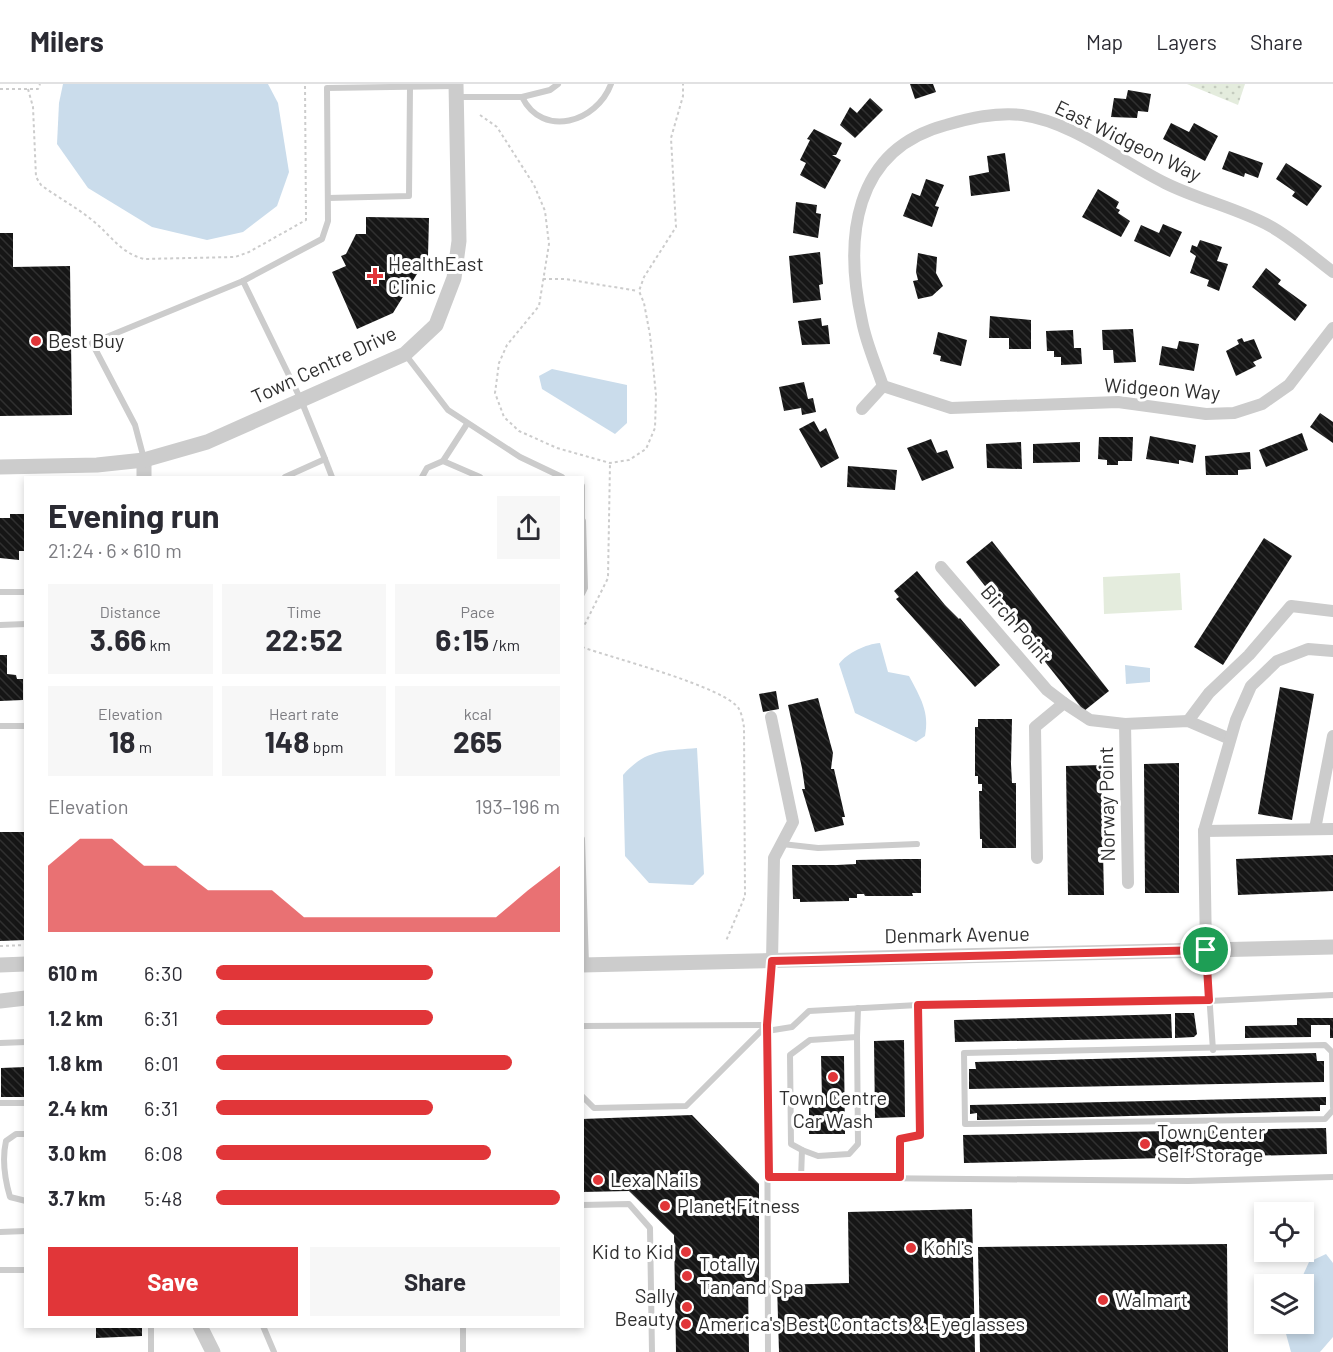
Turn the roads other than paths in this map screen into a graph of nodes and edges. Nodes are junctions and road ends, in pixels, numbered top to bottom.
1 (558, 84) edge
2 (612, 84) edge
3 (410, 87) junction
4 (456, 89) edge
5 (522, 97) junction
6 (328, 198) junction
7 (1333, 272) edge
8 (243, 282) junction
9 (1333, 328) edge
10 (405, 354) junction
11 (884, 386) junction
12 (301, 400) junction
13 (861, 409) dead end
14 (467, 424) junction
15 (325, 459) junction
16 (144, 460) junction
17 (443, 461) junction
18 (0, 467) edge
19 (49, 472) edge
20 (144, 476) edge
21 (287, 476) edge
22 (332, 476) edge
23 (423, 476) edge
24 (478, 476) edge
25 (560, 476) edge
26 (584, 566) edge
27 (941, 567) dead end
28 (584, 590) edge
29 (0, 592) edge
30 (24, 592) edge
31 (1333, 611) edge
32 (24, 624) edge
33 (0, 625) edge
34 (1333, 651) edge
35 (1064, 703) junction
36 (771, 717) dead end
37 (1188, 721) junction
38 (1125, 724) junction
39 (0, 726) edge
40 (24, 726) edge
41 (1333, 736) edge
42 (1230, 739) junction
43 (1315, 829) junction
44 (1333, 829) edge
45 (1204, 831) junction
46 (781, 844) junction
47 (917, 844) dead end
48 (1037, 858) dead end
49 (1128, 883) dead end
50 (1333, 947) edge
51 (1206, 950) junction
52 (772, 961) junction
53 (24, 964) edge
54 (0, 965) edge
55 (584, 965) edge
56 (1333, 994) edge
57 (24, 998) edge
58 (1209, 1000) junction
59 (0, 1001) edge
60 (918, 1005) junction
61 (858, 1008) junction
62 (584, 1026) edge
63 (767, 1028) junction
64 (857, 1037) junction
65 (24, 1042) edge
66 (0, 1043) edge
67 (1213, 1050) junction
68 (584, 1098) edge
69 (24, 1102) edge
70 (0, 1103) edge
71 (1333, 1109) edge
72 (24, 1134) edge
73 (802, 1150) junction
74 (769, 1177) junction
75 (900, 1177) junction
76 (1333, 1177) edge
77 (801, 1178) junction
78 (24, 1200) edge
79 (584, 1205) edge
80 (24, 1231) edge
81 (0, 1232) edge
82 (0, 1270) edge
83 (24, 1270) edge
84 (151, 1328) edge
85 (201, 1328) edge
86 (264, 1328) edge
87 (463, 1328) edge
88 (151, 1352) edge
89 (213, 1352) edge
90 (274, 1352) edge
91 (463, 1352) edge
92 (652, 1352) edge
93 (768, 1352) edge

1 - 5 lane
2 - 5 lane
3 - 4 lane
3 - 6 lane
3 - 6 lane
4 - 5 lane
4 - 10 street, Town Centre Drive
6 - 8 lane
7 - 11 street, East Widgeon Way
8 - 12 lane
8 - 16 lane
9 - 11 street, Widgeon Way
10 - 12 street, Town Centre Drive
10 - 14 lane
11 - 13 street
12 - 15 lane
12 - 16 street, Town Centre Drive
14 - 17 lane
14 - 25 lane
15 - 21 lane
15 - 22 lane
16 - 19 street, Town Centre Drive
16 - 20 street
17 - 23 lane
17 - 24 lane
18 - 19 street, Town Centre Drive
26 - 28 lane
27 - 35 street, Birch Point
29 - 30 lane
31 - 37 street
32 - 33 lane
34 - 42 street
35 - 38 street, Birch Point
35 - 48 street
36 - 46 street
37 - 38 street, Birch Point
37 - 42 street, Birch Point
38 - 49 street, Norway Point
39 - 40 lane
41 - 43 street
42 - 45 street
43 - 44 street
43 - 45 street
45 - 51 street
46 - 47 lane
46 - 52 street
50 - 51 street, Denmark Avenue
51 - 52 street, Denmark Avenue
51 - 58 lane
52 - 55 street, Denmark Avenue
52 - 63 lane
53 - 54 street
56 - 58 lane
57 - 59 street
58 - 60 lane
58 - 67 lane
60 - 61 lane
60 - 75 lane
61 - 63 lane
61 - 64 lane
62 - 63 lane
63 - 68 lane
63 - 74 lane
64 - 73 lane
64 - 73 lane
65 - 66 lane
67 - 71 lane
67 - 71 lane
69 - 70 lane
72 - 78 lane
73 - 77 lane
74 - 77 lane
74 - 93 lane
75 - 76 lane
75 - 77 lane
79 - 92 lane
80 - 81 lane
82 - 83 lane
84 - 88 lane
85 - 89 street
86 - 90 lane
87 - 91 lane

